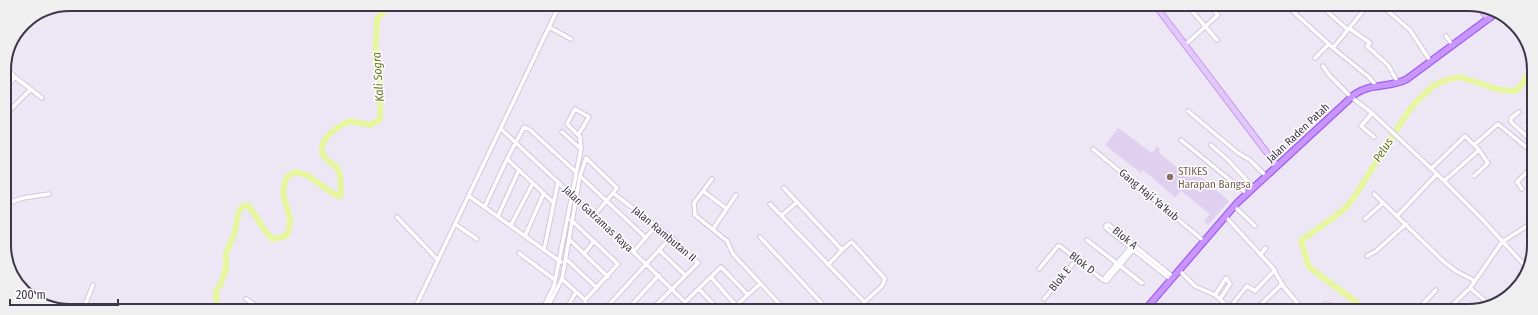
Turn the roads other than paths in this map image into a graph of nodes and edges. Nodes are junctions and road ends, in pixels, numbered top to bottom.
1 (557, 11) edge
2 (1159, 11) edge
3 (1192, 11) edge
4 (1214, 11) edge
5 (1293, 11) edge
6 (1327, 11) edge
7 (1363, 11) edge
8 (1389, 12) edge
9 (1492, 16) edge
10 (549, 27) junction
11 (1206, 27) junction
12 (1348, 29) junction
13 (1446, 36) dead end
14 (571, 39) dead end
15 (1217, 40) dead end
16 (1329, 44) junction
17 (1184, 45) junction
18 (1453, 46) junction
19 (1333, 48) junction
20 (1315, 58) dead end
21 (1431, 62) junction
22 (1323, 66) dead end
23 (11, 73) edge
24 (15, 77) junction
25 (11, 82) edge
26 (1398, 84) junction
27 (1377, 87) junction
28 (30, 89) junction
29 (1351, 97) junction
30 (42, 98) dead end
31 (11, 109) edge
32 (1188, 111) dead end
33 (1518, 112) dead end
34 (1372, 113) junction
35 (502, 130) junction
36 (562, 132) dead end
37 (578, 135) junction
38 (1374, 137) dead end
39 (1527, 137) edge
40 (1182, 140) dead end
41 (516, 142) junction
42 (1474, 144) junction
43 (1211, 145) dead end
44 (1527, 147) edge
45 (581, 149) junction
46 (1093, 149) dead end
47 (1479, 150) junction
48 (507, 158) junction
49 (1277, 166) junction
50 (1431, 169) junction
51 (520, 170) junction
52 (576, 172) junction
53 (1527, 172) edge
54 (1437, 174) junction
55 (580, 176) junction
56 (1266, 176) junction
57 (1474, 176) dead end
58 (712, 179) dead end
59 (1444, 181) junction
60 (558, 182) junction
61 (533, 183) junction
62 (1253, 187) junction
63 (784, 188) dead end
64 (1522, 189) dead end
65 (703, 191) junction
66 (544, 193) junction
67 (614, 193) junction
68 (1246, 193) junction
69 (49, 194) dead end
70 (571, 194) junction
71 (1374, 194) dead end
72 (736, 195) dead end
73 (469, 196) junction
74 (576, 199) junction
75 (606, 201) junction
76 (11, 202) edge
77 (553, 202) junction
78 (796, 203) junction
79 (1383, 203) junction
80 (770, 204) dead end
81 (486, 206) junction
82 (1234, 206) junction
83 (727, 209) junction
84 (782, 215) junction
85 (498, 216) junction
86 (594, 216) junction
87 (1225, 216) junction
88 (1397, 216) junction
89 (397, 217) dead end
90 (1365, 219) dead end
91 (571, 220) junction
92 (455, 224) junction
93 (1406, 224) junction
94 (511, 225) junction
95 (656, 226) junction
96 (1255, 226) dead end
97 (1527, 227) edge
98 (713, 229) junction
99 (525, 236) junction
100 (671, 237) junction
101 (760, 237) dead end
102 (645, 238) junction
103 (478, 239) dead end
104 (570, 240) junction
105 (1087, 240) dead end
106 (594, 241) junction
107 (1204, 241) junction
108 (1504, 244) junction
109 (1133, 247) junction
110 (1266, 248) dead end
111 (544, 250) junction
112 (659, 250) junction
113 (842, 250) junction
114 (633, 252) junction
115 (519, 253) dead end
116 (584, 254) junction
117 (1260, 254) junction
118 (1367, 256) dead end
119 (1077, 259) junction
120 (438, 260) junction
121 (559, 261) junction
122 (566, 261) junction
123 (646, 264) junction
124 (828, 265) junction
125 (1118, 265) junction
126 (1524, 265) edge
127 (1039, 269) dead end
128 (1178, 270) junction
129 (1275, 270) junction
130 (659, 275) junction
131 (685, 275) junction
132 (608, 277) junction
133 (711, 277) junction
134 (1171, 278) junction
135 (562, 279) junction
136 (555, 280) junction
137 (1475, 281) junction
138 (1142, 283) dead end
139 (760, 284) junction
140 (1282, 284) junction
141 (93, 285) dead end
142 (597, 288) junction
143 (672, 288) junction
144 (699, 289) junction
145 (1472, 289) junction
146 (1436, 290) dead end
147 (576, 292) junction
148 (748, 295) junction
149 (1214, 295) junction
150 (1220, 298) junction
151 (246, 299) dead end
152 (1044, 299) dead end
153 (585, 300) junction
154 (1486, 301) edge
155 (686, 302) junction
156 (864, 302) joint
157 (85, 304) edge
158 (254, 304) edge
159 (417, 304) edge
160 (545, 304) edge
161 (549, 304) edge
162 (569, 304) edge
163 (585, 304) edge
164 (609, 304) edge
165 (632, 304) edge
166 (657, 304) edge
167 (684, 304) edge
168 (713, 304) edge
169 (734, 304) edge
170 (738, 304) edge
171 (779, 304) edge
172 (822, 304) edge
173 (1150, 304) edge
174 (1226, 304) edge
175 (1236, 304) edge
176 (1261, 304) edge
177 (1298, 304) edge
178 (1423, 304) edge
179 (1456, 304) edge

1 - 10 street
2 - 17 street
3 - 11 street
4 - 11 street
5 - 16 street
6 - 12 street
7 - 12 street
8 - 21 street
9 - 18 main road, Jalan Raden Patah
10 - 14 street
10 - 35 street
11 - 15 street
11 - 17 street
12 - 19 street
12 - 26 street
13 - 18 street
16 - 19 street
16 - 20 street
17 - 49 street
18 - 21 main road, Jalan Raden Patah
19 - 27 street
21 - 26 main road, Jalan Raden Patah
22 - 29 street
23 - 24 street
24 - 25 street
24 - 28 street
26 - 27 main road, Jalan Raden Patah
27 - 29 main road, Jalan Raden Patah
28 - 30 street
28 - 31 street
29 - 34 street
29 - 49 main road, Jalan Raden Patah
32 - 56 street
33 - 39 street
34 - 38 street
34 - 50 street
35 - 41 street, Jalan Gatramas Raya
35 - 73 street
36 - 45 street
37 - 37 street
37 - 45 street
40 - 68 street
41 - 48 street
41 - 52 street
41 - 60 street, Jalan Gatramas Raya
42 - 44 street
42 - 47 street
42 - 50 street
43 - 62 street
45 - 52 street
46 - 107 street, Gang Haji Ya'kub
47 - 57 street
47 - 59 street
48 - 51 street
48 - 81 street
49 - 56 main road, Jalan Raden Patah
50 - 54 street
51 - 61 street
51 - 85 street
52 - 70 street
53 - 64 street
54 - 59 street
54 - 88 street
55 - 67 street
55 - 74 street
55 - 75 street
56 - 62 main road, Jalan Raden Patah
58 - 65 street
59 - 108 street
60 - 70 street, Jalan Gatramas Raya
60 - 77 street
61 - 66 street
61 - 94 street
62 - 68 main road, Jalan Raden Patah
63 - 78 street
65 - 83 street
65 - 98 street
66 - 77 street
66 - 99 street
67 - 75 street
67 - 95 street, Jalan Rambutan II
68 - 82 main road, Jalan Raden Patah
69 - 76 street
70 - 74 street, Jalan Gatramas Raya
70 - 121 street
71 - 79 street
72 - 83 street
73 - 81 street
73 - 92 street
74 - 86 street, Jalan Gatramas Raya
74 - 91 street
75 - 86 street
75 - 102 street
77 - 111 street
78 - 84 street
78 - 113 street
79 - 88 street
79 - 90 street
80 - 84 street
81 - 85 street
82 - 87 main road, Jalan Raden Patah
82 - 96 street
83 - 98 street
84 - 124 street
85 - 94 street
86 - 114 street, Jalan Gatramas Raya
87 - 107 main road, Jalan Raden Patah
87 - 117 street
88 - 93 street
89 - 120 street
91 - 104 street
91 - 106 street
92 - 103 street
92 - 120 street
93 - 118 street
93 - 137 street
94 - 99 street
95 - 100 street, Jalan Rambutan II
95 - 102 street
97 - 108 street
98 - 139 street
99 - 111 street
100 - 112 street
100 - 131 street, Jalan Rambutan II
101 - 172 street
102 - 114 street
104 - 116 street
104 - 122 street
105 - 125 street
106 - 116 street
106 - 132 street
107 - 128 main road, Jalan Raden Patah
108 - 126 street
108 - 137 street
109 - 109 street, Blok A
109 - 125 street
109 - 134 street, Blok A
110 - 117 street
111 - 121 street
112 - 123 street
112 - 131 street
113 - 124 street
113 - 156 street
114 - 123 street, Jalan Gatramas Raya
115 - 136 street
116 - 132 street
117 - 129 street
119 - 125 street, Blok D
119 - 127 street, Blok D
119 - 152 street, Blok E
120 - 159 street
121 - 122 street
121 - 136 street
122 - 135 street
122 - 142 street
123 - 130 street, Jalan Gatramas Raya
123 - 164 street
124 - 156 street
125 - 138 street
128 - 134 main road, Jalan Raden Patah
128 - 149 street
129 - 140 street
129 - 175 street
130 - 143 street, Jalan Gatramas Raya
130 - 165 street
131 - 143 street, Jalan Rambutan II
132 - 142 street
133 - 144 street
133 - 148 street
133 - 169 street
134 - 173 main road, Jalan Raden Patah
135 - 147 street
135 - 161 street
136 - 160 street
137 - 145 street
139 - 148 street
139 - 171 street
140 - 176 street
140 - 177 street
141 - 157 street
142 - 153 street
143 - 155 street, Jalan Gatramas Raya
143 - 166 street, Jalan Rambutan II
144 - 155 street
144 - 168 street
145 - 154 street
145 - 179 street
146 - 178 street
147 - 153 street
147 - 162 street
148 - 170 street
149 - 150 street
149 - 150 street
150 - 174 street
151 - 158 street
153 - 163 street
155 - 167 street

